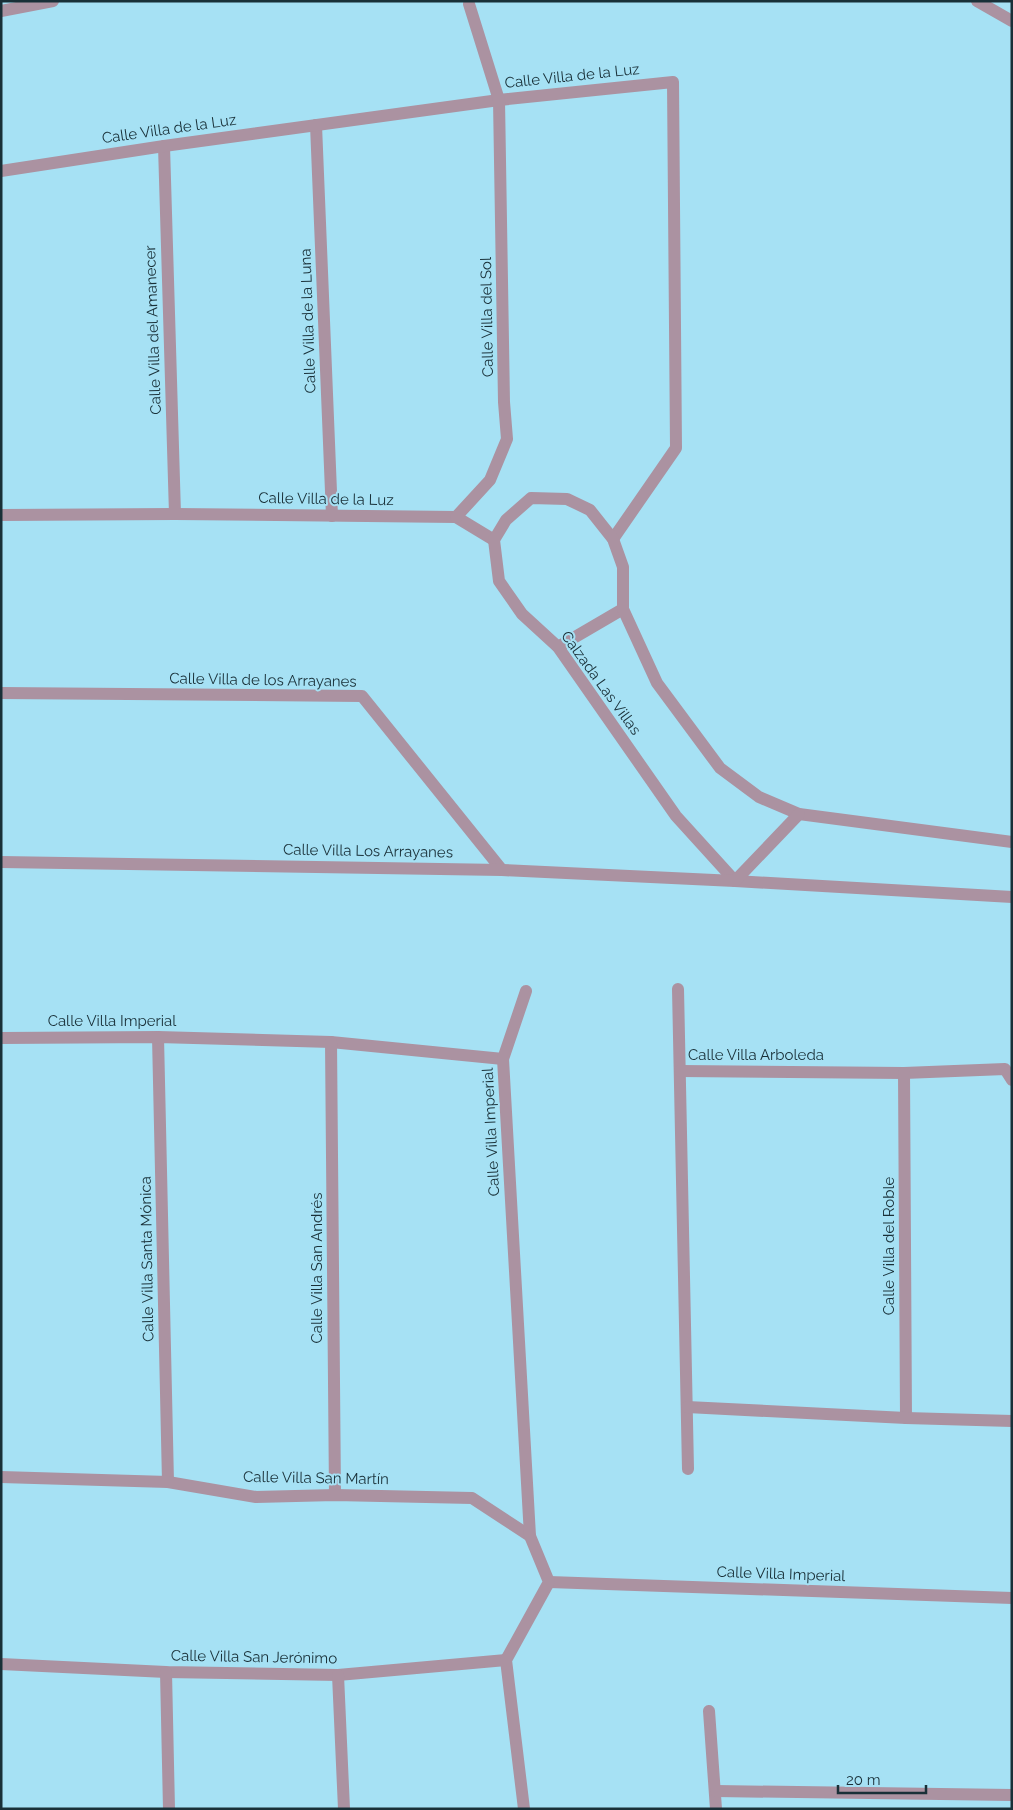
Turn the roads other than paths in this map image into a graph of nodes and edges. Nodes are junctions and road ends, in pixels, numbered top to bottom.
1 (54, 1) edge
2 (977, 1) edge
3 (469, 4) dead end
4 (1, 10) edge
5 (1012, 11) edge
6 (998, 13) junction
7 (1012, 21) edge
8 (499, 100) junction
9 (316, 125) junction
10 (164, 146) junction
11 (1, 171) edge
12 (175, 514) junction
13 (1, 515) edge
14 (332, 516) junction
15 (456, 517) junction
16 (613, 539) junction
17 (494, 540) junction
18 (623, 609) junction
19 (558, 647) junction
20 (1, 693) edge
21 (799, 814) junction
22 (1012, 842) edge
23 (1, 862) edge
24 (502, 870) junction
25 (735, 881) junction
26 (1012, 897) edge
27 (678, 989) dead end
28 (526, 991) dead end
29 (158, 1036) junction
30 (1, 1038) edge
31 (332, 1042) junction
32 (503, 1059) junction
33 (680, 1071) junction
34 (904, 1072) junction
35 (1012, 1080) edge
36 (687, 1407) junction
37 (906, 1418) junction
38 (1012, 1421) edge
39 (688, 1470) dead end
40 (1, 1477) edge
41 (168, 1482) junction
42 (335, 1495) junction
43 (530, 1536) junction
44 (549, 1582) junction
45 (1012, 1598) edge
46 (506, 1660) junction
47 (1, 1664) edge
48 (166, 1672) junction
49 (338, 1675) junction
50 (709, 1711) dead end
51 (716, 1791) junction
52 (1012, 1795) edge
53 (169, 1809) edge
54 (344, 1809) edge
55 (524, 1809) edge
56 (716, 1809) edge

1 - 4 street
2 - 6 street
3 - 8 street, Calle Villa del Sol
5 - 6 street
6 - 7 street
8 - 9 street, Calle Villa de la Luz
8 - 15 street, Calle Villa del Sol
8 - 16 street, Calle Villa de la Luz
9 - 10 street, Calle Villa de la Luz
9 - 14 street, Calle Villa de la Luna
10 - 11 street, Calle Villa de la Luz
10 - 12 street, Calle Villa del Amanecer
12 - 13 street, Calle Villa de la Luz
12 - 14 street, Calle Villa de la Luz
14 - 15 street, Calle Villa de la Luz
15 - 17 street
16 - 17 street
16 - 18 street
17 - 19 street, Calzada Las Villas
18 - 19 street
18 - 21 street
19 - 25 street, Calzada Las Villas
20 - 24 street, Calle Villa de los Arrayanes
21 - 22 street
21 - 25 street
23 - 24 street, Calle Villa Los Arrayanes
24 - 25 street, Calle Villa Los Arrayanes
25 - 26 street
27 - 33 street
28 - 32 street
29 - 30 street, Calle Villa Imperial
29 - 31 street, Calle Villa Imperial
29 - 41 street, Calle Villa Santa Mónica
31 - 32 street, Calle Villa Imperial
31 - 42 street, Calle Villa San Andrés
32 - 43 street, Calle Villa Imperial
33 - 34 street, Calle Villa Arboleda
33 - 36 street, Calle Villa Arboleda
34 - 35 street, Calle Villa Arboleda
34 - 37 street, Calle Villa del Roble
36 - 37 street
36 - 39 street, Calle Villa Arboleda
37 - 38 street
40 - 41 street, Calle Villa San Martín
41 - 42 street, Calle Villa San Martín
42 - 43 street, Calle Villa San Martín
43 - 44 street, Calle Villa Imperial
44 - 45 street, Calle Villa Imperial
44 - 46 street
46 - 49 street, Calle Villa San Jerónimo
46 - 55 street
47 - 48 street, Calle Villa San Jerónimo
48 - 49 street, Calle Villa San Jerónimo
48 - 53 street
49 - 54 street
50 - 51 street
51 - 52 street
51 - 56 street

